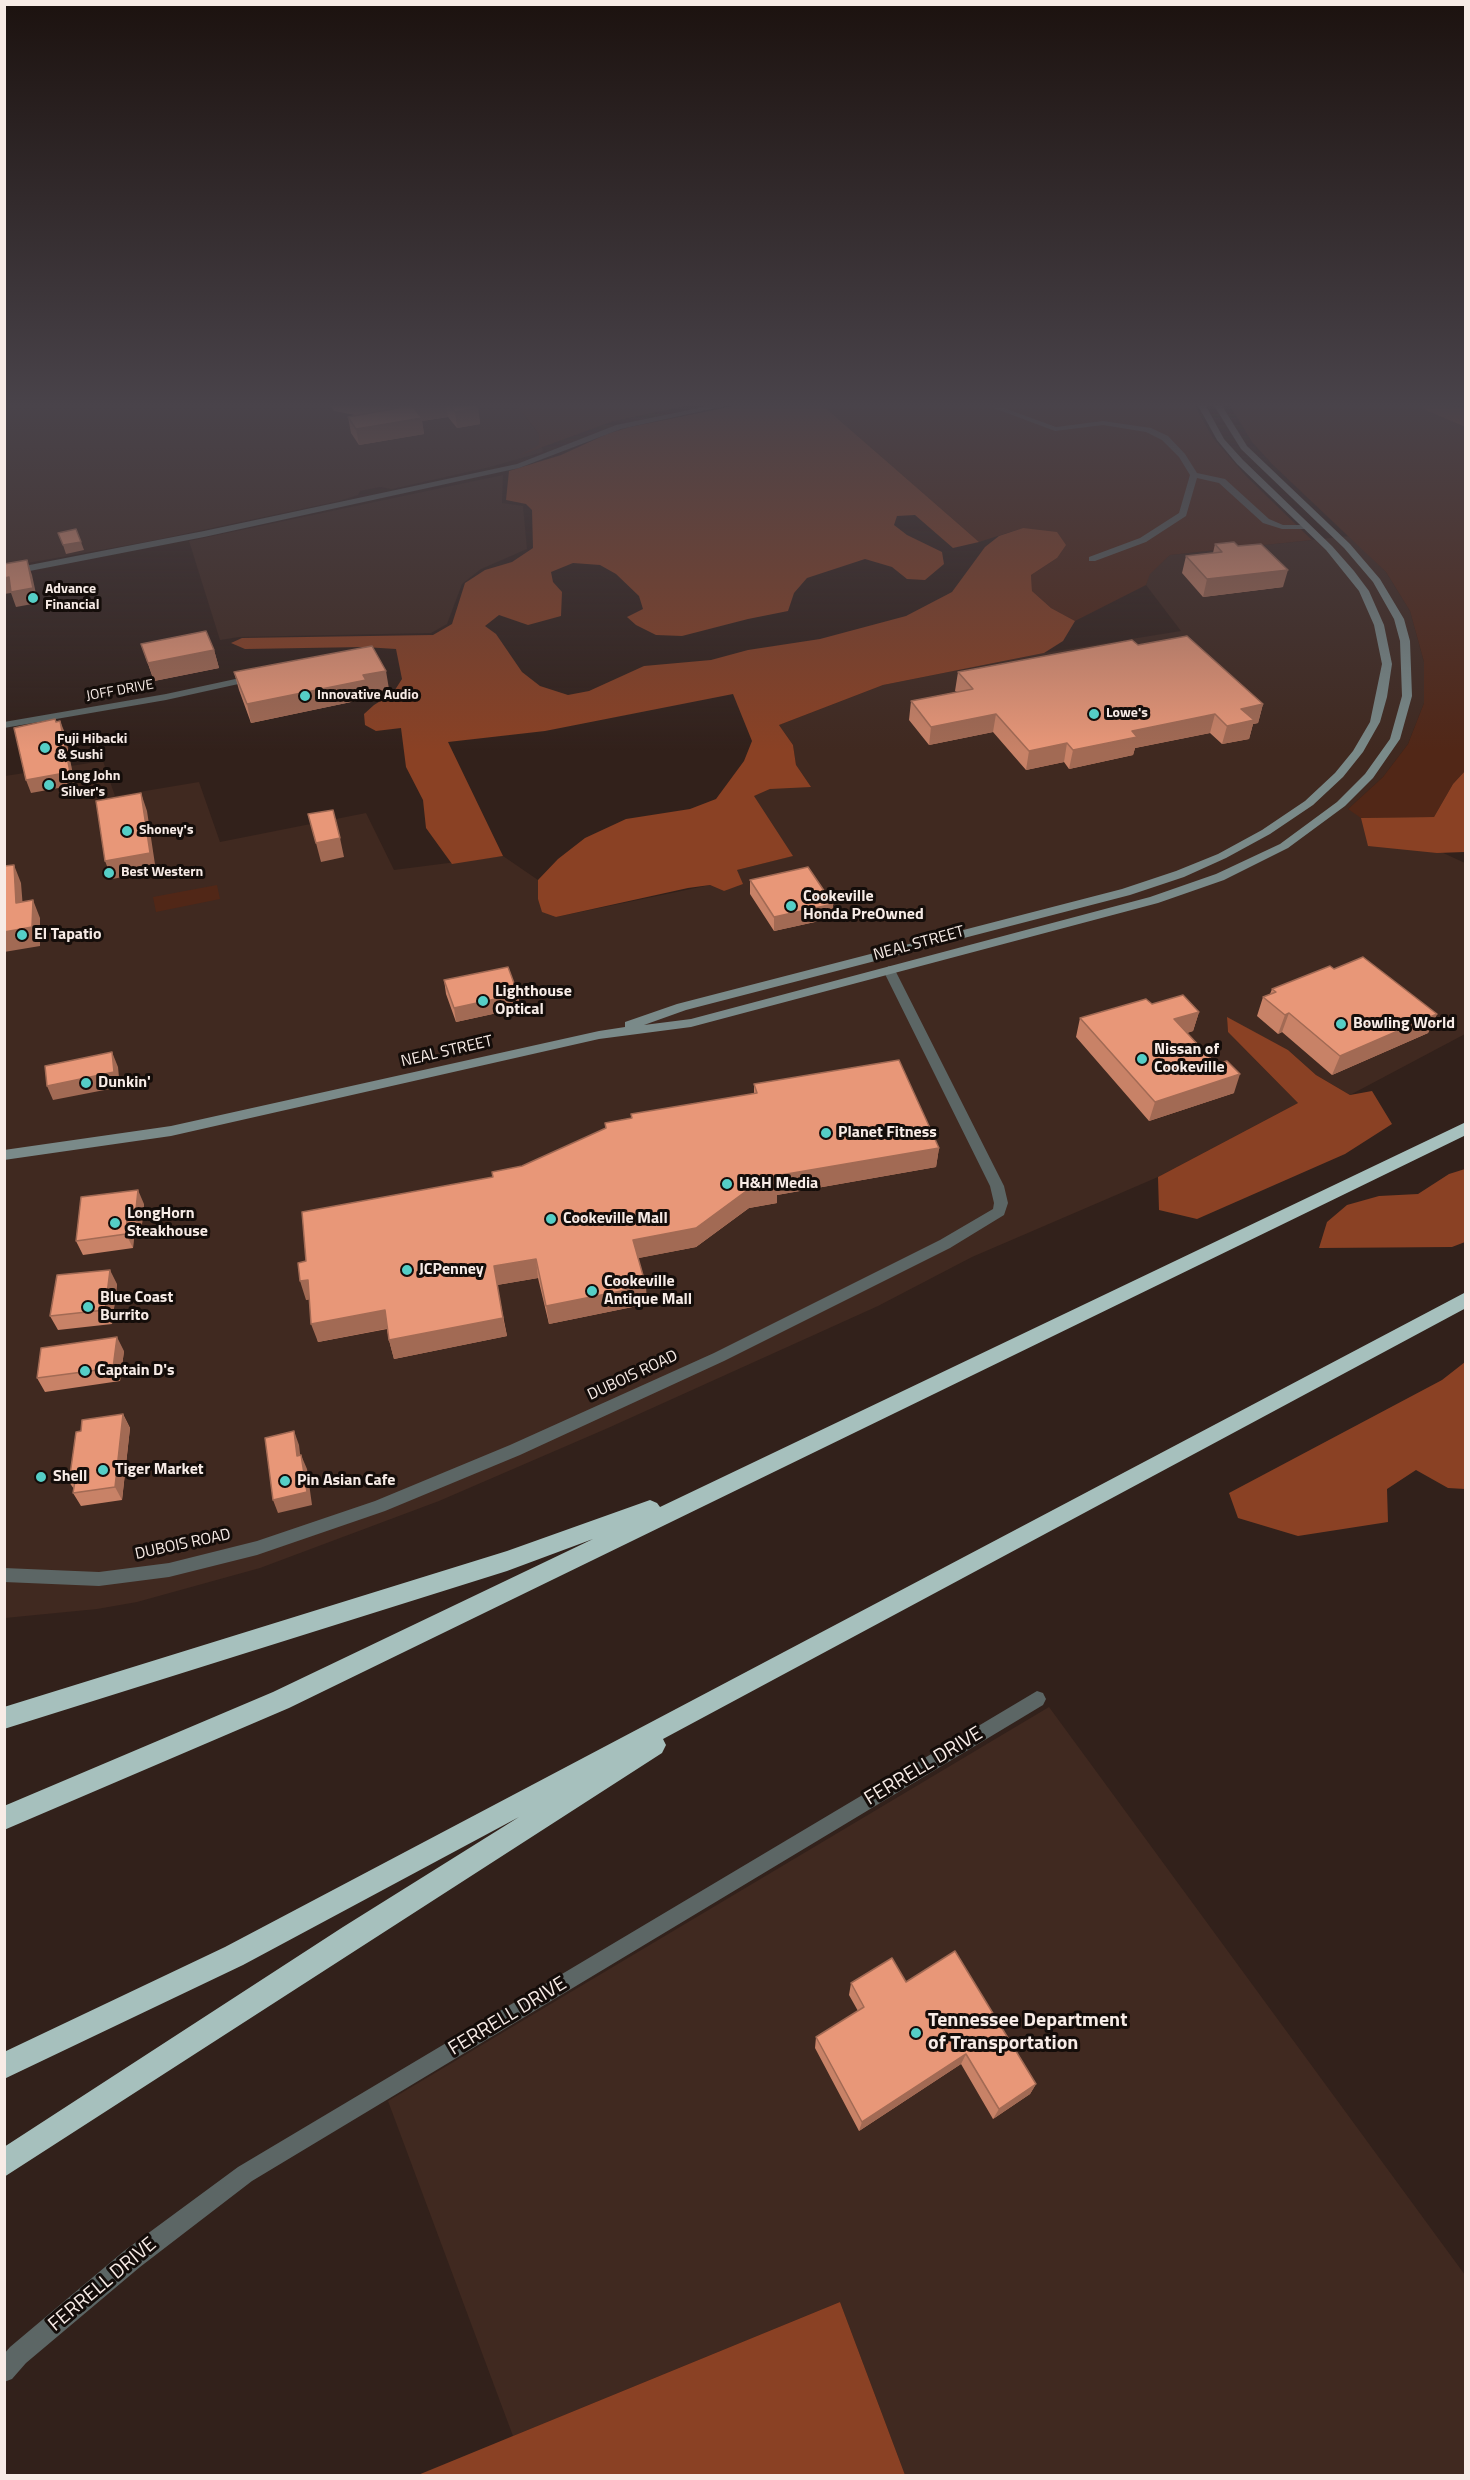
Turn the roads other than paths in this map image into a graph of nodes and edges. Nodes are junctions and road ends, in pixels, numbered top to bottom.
1 (270, 520) edge
2 (1174, 520) edge
3 (1265, 520) edge
4 (1300, 520) edge
5 (1319, 520) edge
6 (1307, 527) junction
7 (1092, 559) dead end
8 (4, 573) edge
9 (240, 681) edge
10 (4, 725) edge
11 (889, 970) junction
12 (599, 1035) junction
13 (1466, 1128) edge
14 (4, 1155) edge
15 (1466, 1299) edge
16 (739, 1477) junction
17 (4, 1575) edge
18 (777, 1668) junction
19 (1037, 1699) dead end
20 (4, 1718) edge
21 (4, 1818) edge
22 (4, 2066) edge
23 (4, 2163) edge
24 (4, 2371) edge

1 - 8 street
2 - 7 street
3 - 6 street
4 - 6 main road
5 - 11 main road, NEAL STREET
6 - 12 main road
9 - 10 street, JOFF DRIVE
11 - 12 main road, NEAL STREET
11 - 17 street, DUBOIS ROAD
12 - 14 main road, NEAL STREET
13 - 16 highway
15 - 18 highway
16 - 20 highway
16 - 21 highway
18 - 22 highway
18 - 23 highway
19 - 24 street, FERRELL DRIVE

